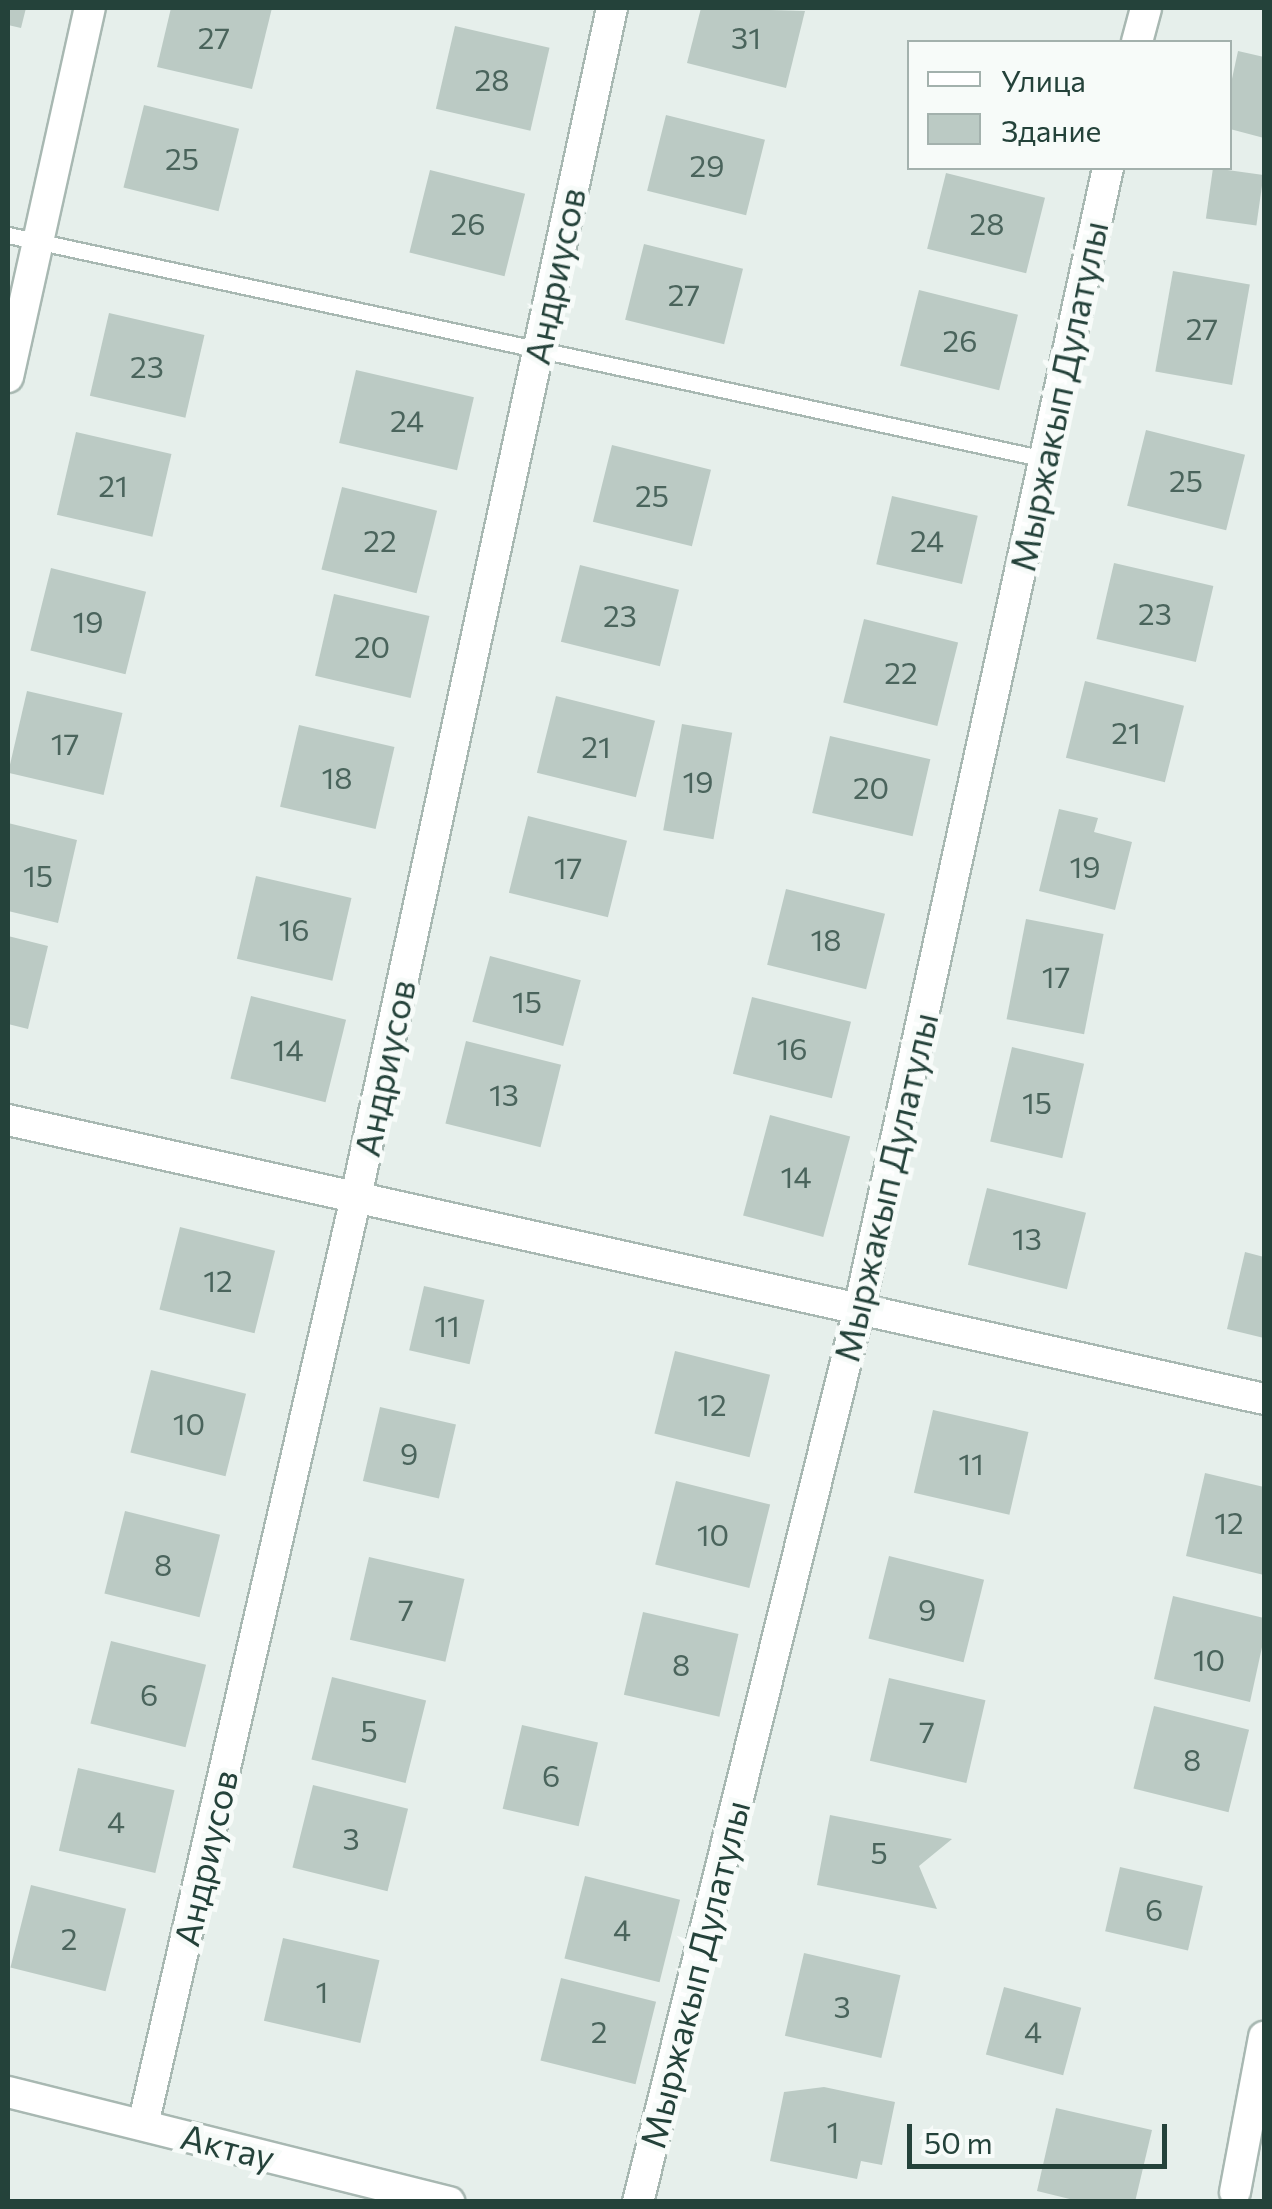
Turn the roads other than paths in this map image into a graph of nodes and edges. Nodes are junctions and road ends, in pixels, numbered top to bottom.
1 (90, 8) edge
2 (612, 8) edge
3 (1146, 8) edge
4 (1138, 40) edge
5 (1108, 170) edge
6 (8, 234) edge
7 (38, 241) junction
8 (538, 350) junction
9 (8, 377) edge
10 (1044, 459) junction
11 (8, 1120) edge
12 (356, 1197) junction
13 (859, 1309) junction
14 (1264, 1399) edge
15 (1264, 2037) edge
16 (8, 2092) edge
17 (143, 2125) junction
18 (1264, 2158) edge
19 (1232, 2197) edge
20 (448, 2202) edge
21 (638, 2202) edge

1 - 7 street
2 - 8 street, Андриусов
3 - 4 street
5 - 10 street, Мыржакып Дулатулы
6 - 7 lane
7 - 8 lane
7 - 9 street
8 - 10 lane
8 - 12 street, Андриусов
10 - 13 street, Мыржакып Дулатулы
11 - 12 street
12 - 13 street
12 - 17 street, Андриусов
13 - 14 street
13 - 21 street, Мыржакып Дулатулы
15 - 19 street
16 - 17 street, Актау
17 - 20 street, Актау
18 - 19 street

